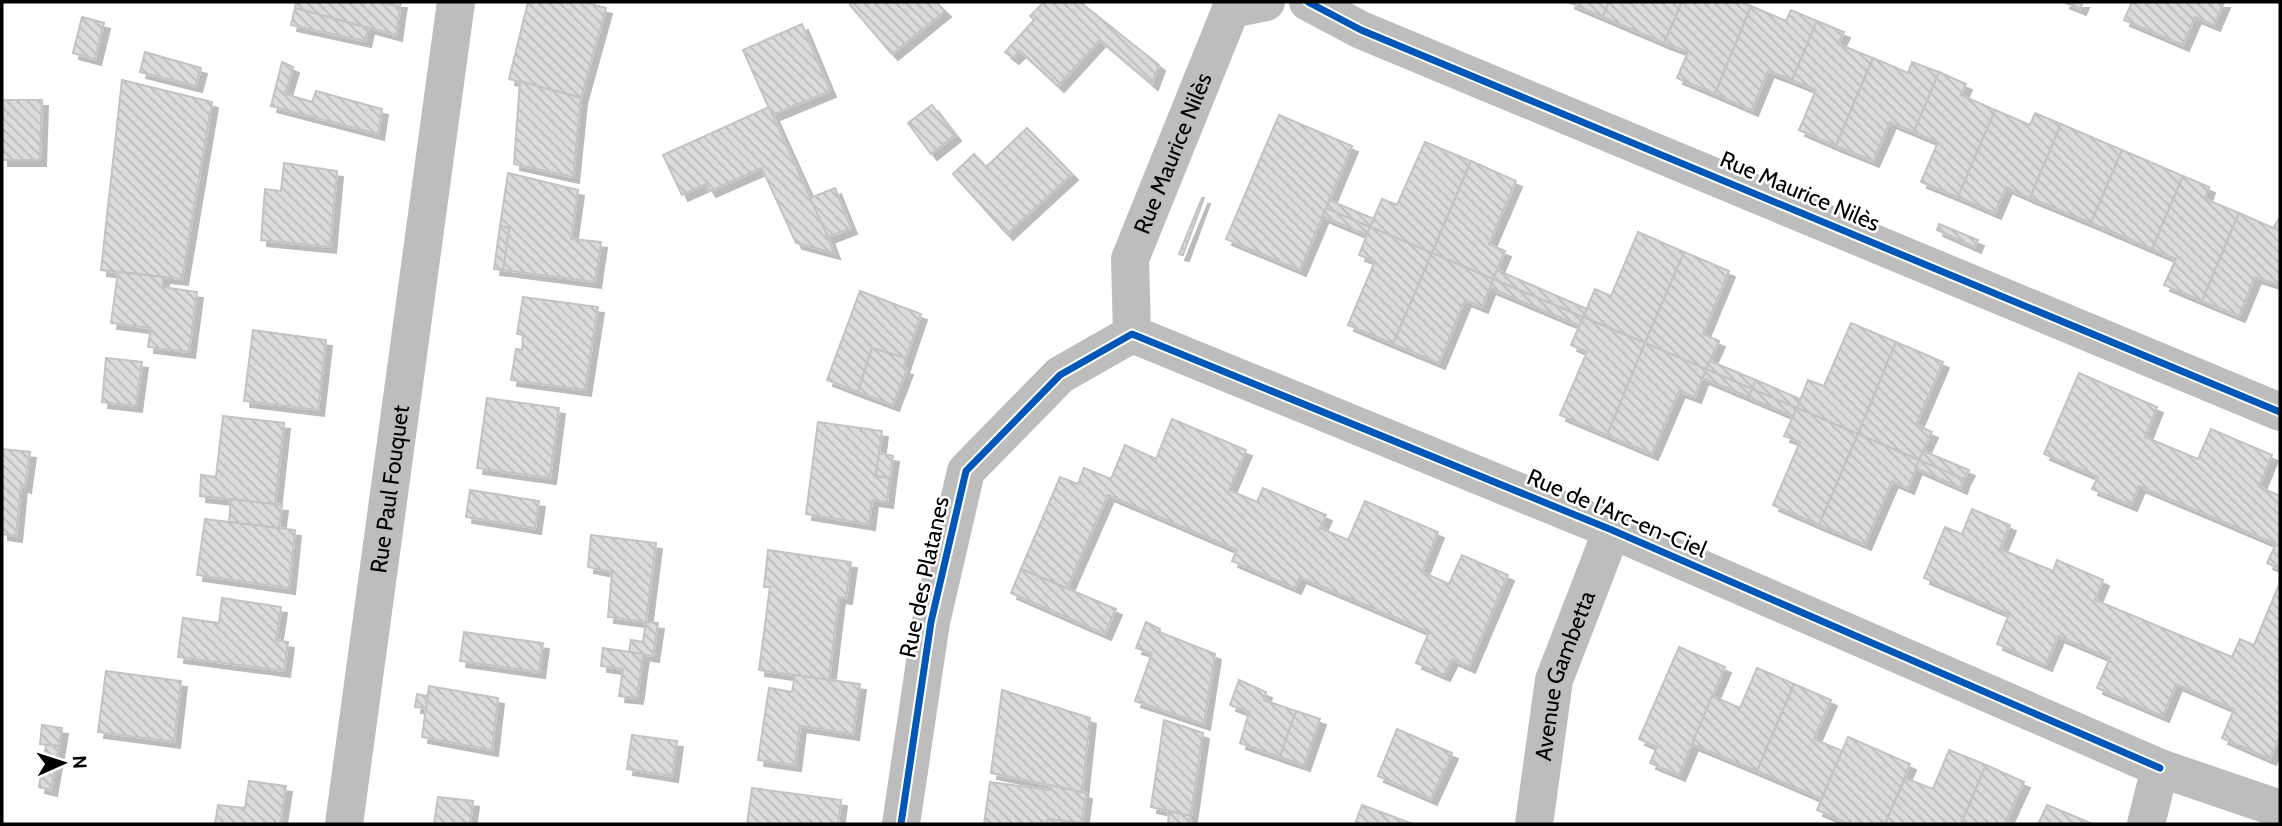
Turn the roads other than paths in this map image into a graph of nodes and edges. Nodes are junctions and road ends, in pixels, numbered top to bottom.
1 (456, 2) edge
2 (1266, 2) edge
3 (1308, 2) edge
4 (1132, 334) junction
5 (2280, 412) edge
6 (1612, 530) junction
7 (2160, 768) junction
8 (2280, 809) edge
9 (344, 824) edge
10 (901, 824) edge
11 (1534, 824) edge
12 (2147, 824) edge

1 - 9 street, Rue Paul Fouquet
2 - 4 street, Rue Maurice Nilès
3 - 5 street, Rue Maurice Nilès
4 - 6 street, Rue de l'Arc-en-Ciel
4 - 10 street, Rue des Platanes
6 - 7 street, Rue de l'Arc-en-Ciel
6 - 11 street, Avenue Gambetta
7 - 8 street, Rue de l'Arc-en-Ciel
7 - 12 street

